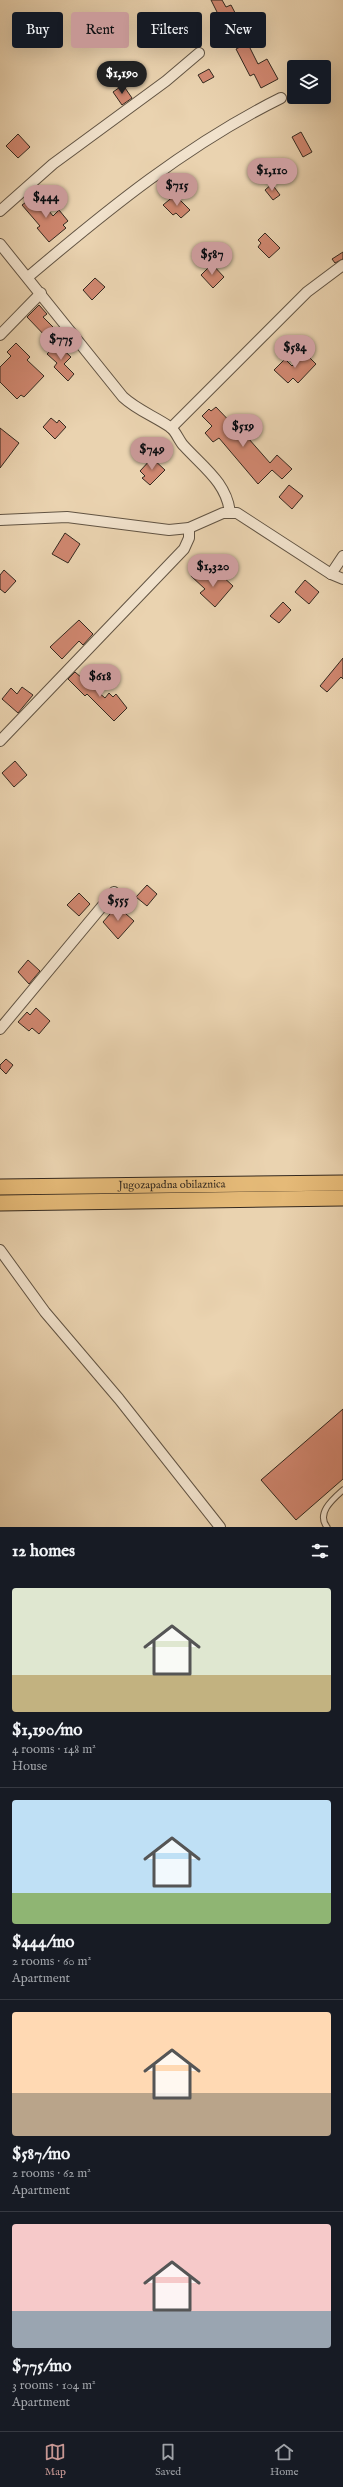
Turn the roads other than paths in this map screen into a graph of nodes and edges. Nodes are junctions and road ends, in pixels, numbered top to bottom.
1 (199, 53) dead end
2 (281, 98) dead end
3 (0, 211) edge
4 (0, 244) edge
5 (343, 265) edge
6 (28, 277) junction
7 (41, 293) junction
8 (0, 335) edge
9 (171, 428) junction
10 (230, 513) junction
11 (0, 520) edge
12 (189, 528) junction
13 (343, 556) edge
14 (331, 574) junction
15 (343, 579) edge
16 (0, 741) edge
17 (114, 892) dead end
18 (0, 1030) edge
19 (343, 1182) edge
20 (0, 1187) edge
21 (343, 1198) edge
22 (0, 1203) edge
23 (0, 1250) edge
24 (343, 1490) edge
25 (220, 1527) edge
26 (327, 1527) edge

1 - 3 street
2 - 6 street
4 - 6 street
5 - 9 street
6 - 7 street
7 - 8 street
7 - 9 street
9 - 10 street
10 - 12 street
10 - 14 street
11 - 12 street
12 - 16 street
13 - 14 street
14 - 15 street
17 - 18 street
19 - 20 main road, Jugozapadna obilaznica
21 - 22 main road, Jugozapadna obilaznica
23 - 25 street
24 - 26 lane

